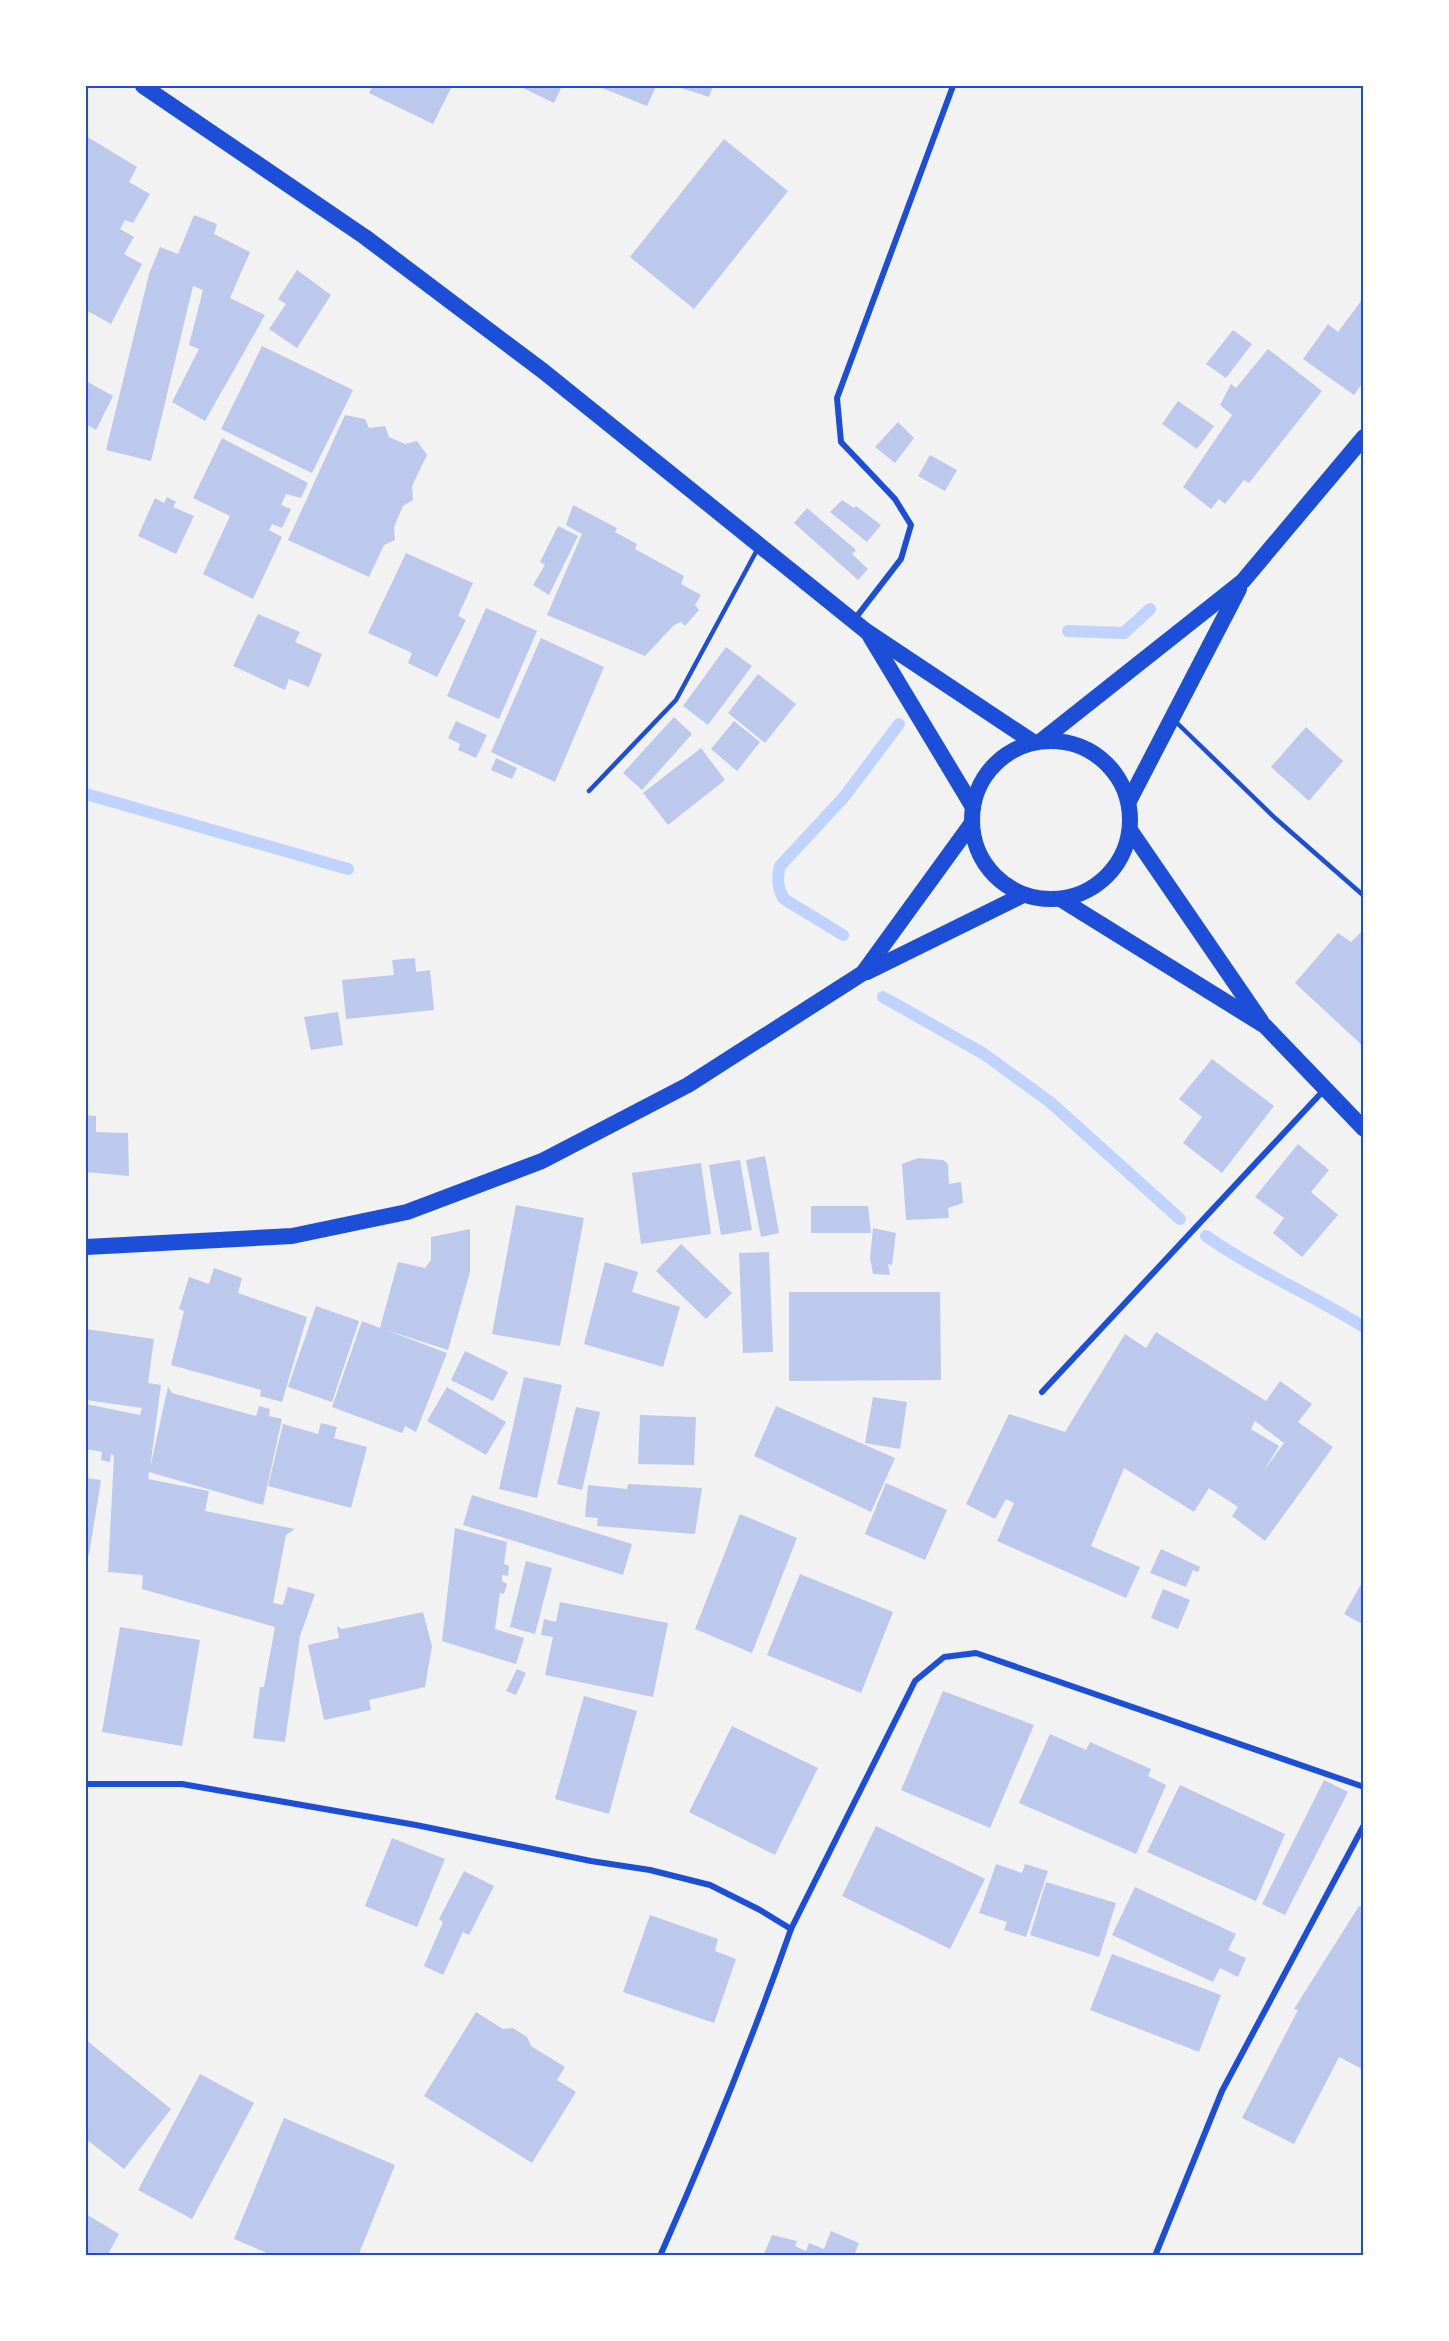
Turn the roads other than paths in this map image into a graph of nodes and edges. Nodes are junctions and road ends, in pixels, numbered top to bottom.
1 (143, 86) edge
2 (953, 86) edge
3 (1364, 437) edge
4 (760, 544) junction
5 (1243, 581) junction
6 (860, 626) junction
7 (1171, 717) junction
8 (1037, 742) junction
9 (589, 791) dead end
10 (1129, 801) junction
11 (972, 815) junction
12 (1130, 830) junction
13 (1023, 895) junction
14 (1364, 896) edge
15 (1062, 900) junction
16 (863, 973) junction
17 (1265, 1026) junction
18 (1324, 1089) junction
19 (1364, 1129) edge
20 (86, 1247) edge
21 (1042, 1392) dead end
22 (86, 1784) edge
23 (1364, 1787) edge
24 (1364, 1825) edge
25 (791, 1929) junction
26 (660, 2256) edge
27 (1155, 2256) edge

1 - 4 highway
2 - 6 street
3 - 5 highway
4 - 6 highway
4 - 9 lane
5 - 7 highway
5 - 8 highway
6 - 8 highway
6 - 11 highway
7 - 10 highway
7 - 14 lane
8 - 10 highway
8 - 11 highway
10 - 12 highway
11 - 13 highway
11 - 16 highway
12 - 15 highway
12 - 17 highway
13 - 15 highway
13 - 16 highway
15 - 17 highway
16 - 20 highway
17 - 18 highway
18 - 19 highway
18 - 21 street
22 - 25 street
23 - 25 street
24 - 27 street
25 - 26 street

